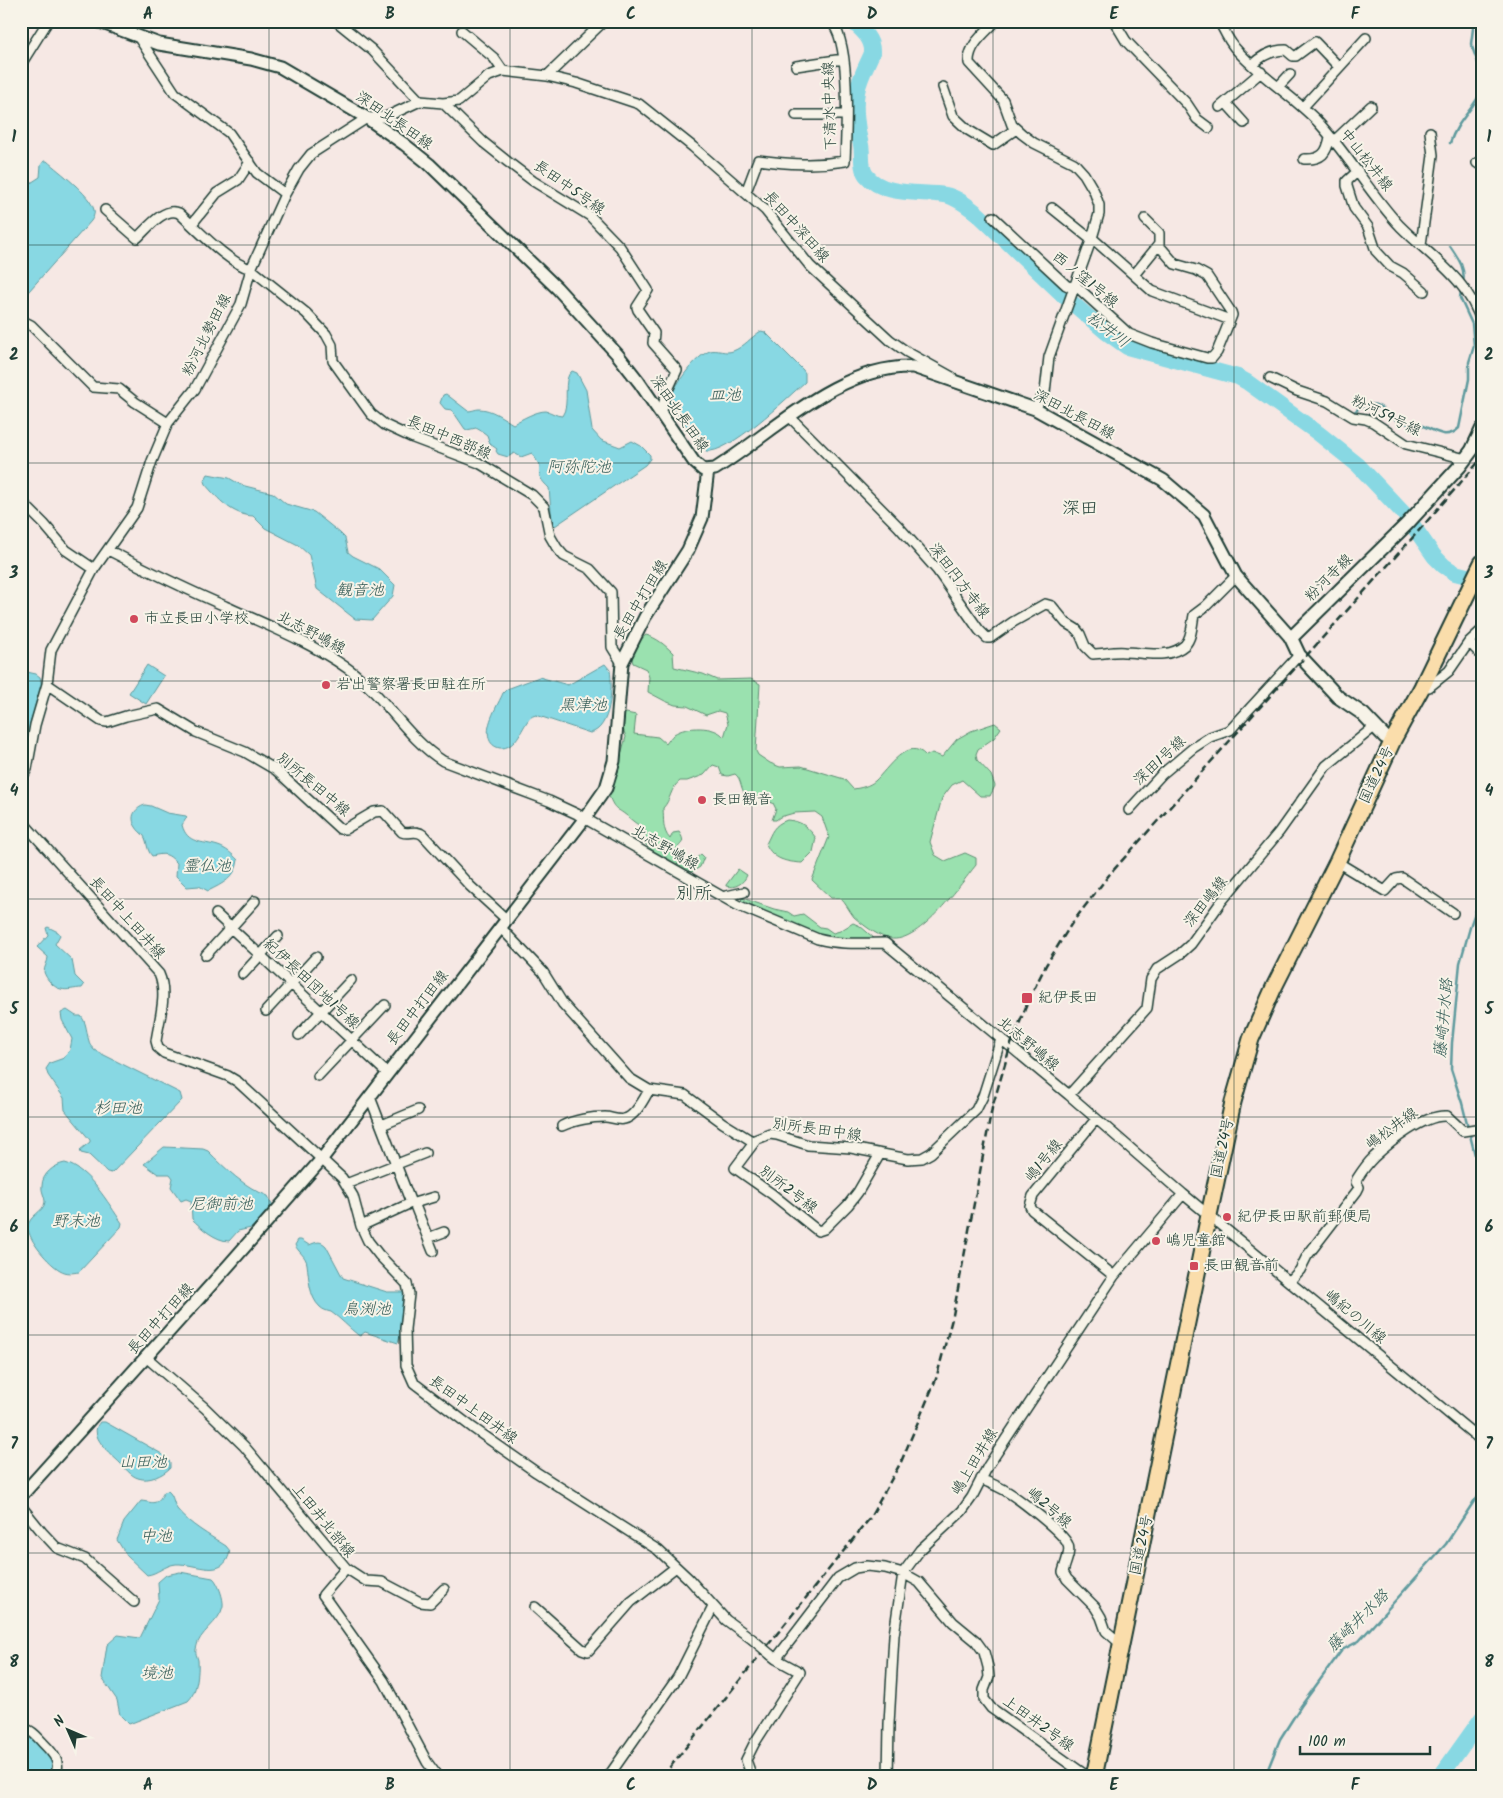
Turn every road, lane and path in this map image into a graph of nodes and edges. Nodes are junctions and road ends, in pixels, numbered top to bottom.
1 (48, 21) edge
2 (97, 21) edge
3 (336, 21) edge
4 (602, 21) edge
5 (742, 21) edge
6 (748, 21) edge
7 (830, 21) edge
8 (996, 21) edge
9 (1114, 21) edge
10 (1219, 21) edge
11 (462, 31) dead end
12 (139, 38) junction
13 (1366, 38) dead end
14 (843, 59) junction
15 (21, 64) edge
16 (1252, 65) junction
17 (796, 66) dead end
18 (1339, 67) junction
19 (503, 71) junction
20 (1261, 72) junction
21 (1290, 74) dead end
22 (547, 76) junction
23 (943, 87) dead end
24 (1278, 87) junction
25 (420, 101) junction
26 (442, 103) junction
27 (1371, 106) dead end
28 (1303, 108) junction
29 (796, 115) dead end
30 (846, 116) junction
31 (367, 118) junction
32 (1244, 122) dead end
33 (1209, 128) dead end
34 (1016, 129) junction
35 (1430, 132) dead end
36 (1332, 139) junction
37 (1304, 159) dead end
38 (250, 162) junction
39 (1358, 171) junction
40 (746, 192) junction
41 (285, 194) junction
42 (1052, 208) dead end
43 (105, 210) dead end
44 (993, 217) dead end
45 (1145, 220) dead end
46 (192, 224) junction
47 (1092, 238) junction
48 (1421, 245) junction
49 (1156, 248) junction
50 (251, 269) junction
51 (1134, 275) junction
52 (1073, 290) junction
53 (1424, 291) dead end
54 (21, 320) edge
55 (1230, 320) junction
56 (1482, 324) edge
57 (1270, 378) dead end
58 (963, 385) junction
59 (1036, 409) junction
60 (661, 415) junction
61 (790, 417) junction
62 (168, 423) junction
63 (1482, 429) edge
64 (1466, 459) junction
65 (708, 470) junction
66 (21, 501) edge
67 (108, 550) junction
68 (1482, 564) edge
69 (94, 569) junction
70 (1236, 576) junction
71 (1482, 630) edge
72 (1291, 638) junction
73 (1469, 642) junction
74 (1299, 655) junction
75 (1482, 656) edge
76 (622, 664) junction
77 (47, 684) junction
78 (1422, 687) junction
79 (1374, 726) junction
80 (1393, 740) junction
81 (21, 780) edge
82 (1129, 810) dead end
83 (585, 818) junction
84 (21, 820) edge
85 (1337, 862) junction
86 (744, 892) dead end
87 (722, 897) junction
88 (255, 901) dead end
89 (1453, 913) dead end
90 (216, 914) dead end
91 (503, 923) junction
92 (231, 928) junction
93 (278, 936) dead end
94 (206, 955) dead end
95 (260, 955) junction
96 (316, 957) dead end
97 (243, 974) dead end
98 (351, 980) dead end
99 (290, 984) junction
100 (385, 1005) dead end
101 (266, 1011) dead end
102 (320, 1012) junction
103 (299, 1035) dead end
104 (1001, 1039) junction
105 (351, 1041) junction
106 (387, 1073) junction
107 (318, 1076) dead end
108 (649, 1090) junction
109 (1068, 1095) junction
110 (370, 1097) junction
111 (418, 1110) dead end
112 (1096, 1119) junction
113 (382, 1125) junction
114 (562, 1126) dead end
115 (1482, 1128) edge
116 (756, 1140) junction
117 (424, 1153) dead end
118 (880, 1154) junction
119 (321, 1160) junction
120 (396, 1164) junction
121 (346, 1184) junction
122 (1183, 1194) junction
123 (434, 1197) dead end
124 (413, 1203) junction
125 (1209, 1215) junction
126 (361, 1226) junction
127 (444, 1232) dead end
128 (428, 1238) junction
129 (433, 1251) dead end
130 (1114, 1276) junction
131 (1290, 1280) junction
132 (146, 1357) junction
133 (1482, 1441) edge
134 (981, 1478) junction
135 (21, 1496) edge
136 (21, 1506) edge
137 (676, 1567) junction
138 (346, 1568) junction
139 (903, 1573) junction
140 (444, 1589) dead end
141 (134, 1602) dead end
142 (535, 1607) dead end
143 (713, 1608) junction
144 (1122, 1644) junction
145 (774, 1657) junction
146 (21, 1733) edge
147 (54, 1777) edge
148 (438, 1777) edge
149 (608, 1777) edge
150 (752, 1777) edge
151 (888, 1777) edge
152 (1088, 1777) edge
153 (1094, 1777) edge

1 - 15 street
2 - 12 street, 深田北長田線
3 - 25 street
4 - 22 street
5 - 6 street
7 - 14 street, 下清水中央線
8 - 34 street
9 - 33 street
10 - 16 street, 中山松井線
11 - 19 street
12 - 31 street, 深田北長田線
12 - 38 street
13 - 18 street
14 - 17 street
14 - 30 street, 下清水中央線
16 - 18 street
16 - 20 street, 中山松井線
18 - 28 street
19 - 22 street
19 - 26 street
20 - 24 street, 中山松井線
20 - 32 street
21 - 24 street
22 - 40 street, 長田中深田線
23 - 34 street
24 - 28 street, 中山松井線
25 - 26 street
25 - 31 street, 粉河北勢田線
26 - 60 street, 長田中5号線
27 - 36 street
28 - 36 street, 中山松井線
29 - 30 street
30 - 40 street, 下清水中央線
31 - 41 street, 粉河北勢田線
31 - 60 street, 深田北長田線
34 - 47 street
35 - 48 street
36 - 37 street
36 - 39 street, 中山松井線
38 - 41 street
38 - 46 street
39 - 48 street, 中山松井線
39 - 53 street
40 - 58 street, 長田中深田線
41 - 50 street, 粉河北勢田線
42 - 47 street
43 - 46 street, 長田中西部線
44 - 52 street, 西ノ窪1号線
45 - 49 street
46 - 50 street, 長田中西部線
47 - 51 street
47 - 52 street
48 - 56 street, 中山松井線
49 - 51 street
49 - 55 street
50 - 62 street, 粉河北勢田線
50 - 76 street, 長田中西部線
51 - 55 street
52 - 55 street, 西ノ窪1号線
52 - 59 street
54 - 62 street
57 - 64 street, 粉河59号線
58 - 59 street, 深田北長田線
58 - 61 street, 深田北長田線
59 - 70 street, 深田北長田線
60 - 65 street, 深田北長田線
61 - 65 street, 深田北長田線
61 - 70 street, 深田円方寺線
62 - 67 street, 粉河北勢田線
63 - 64 main road, 粉河寺線
64 - 72 main road, 粉河寺線
65 - 76 street, 長田中打田線
66 - 69 street
67 - 69 street, 粉河北勢田線
67 - 83 street, 北志野嶋線
68 - 78 highway, 国道24号
69 - 77 street, 粉河北勢田線
70 - 72 street, 深田北長田線
71 - 73 street
72 - 74 main road
73 - 75 street
73 - 78 street
74 - 79 main road
74 - 82 street, 深田1号線
76 - 83 street, 長田中打田線
77 - 81 street, 粉河北勢田線
77 - 91 street, 別所長田中線
78 - 80 highway, 国道24号
79 - 80 main road
79 - 109 street, 深田嶋線
80 - 85 highway, 国道24号
83 - 87 street, 北志野嶋線
83 - 91 street, 長田中打田線
84 - 119 street, 長田中上田井線
85 - 89 street
85 - 125 highway, 国道24号
86 - 87 street
87 - 104 street, 北志野嶋線
88 - 92 street
90 - 92 street, 紀伊長田団地1号線
91 - 106 street, 長田中打田線
91 - 108 street, 別所長田中線
92 - 94 street
92 - 95 street, 紀伊長田団地1号線
93 - 95 street
95 - 97 street
95 - 99 street, 紀伊長田団地1号線
96 - 99 street
98 - 102 street
99 - 101 street
99 - 102 street, 紀伊長田団地1号線
100 - 105 street
102 - 103 street
102 - 105 street, 紀伊長田団地1号線
104 - 109 street, 北志野嶋線
104 - 118 street, 別所長田中線
105 - 106 street, 紀伊長田団地1号線
105 - 107 street
106 - 110 street, 長田中打田線
108 - 114 street
108 - 116 street, 別所長田中線
109 - 112 street, 北志野嶋線
110 - 113 street
110 - 119 street, 長田中打田線
111 - 113 street
112 - 122 street, 北志野嶋線
112 - 130 street, 嶋1号線
113 - 120 street
115 - 131 street, 嶋松井線
116 - 118 street, 別所長田中線
116 - 118 street, 別所2号線
117 - 120 street
119 - 121 street, 長田中上田井線
119 - 132 street, 長田中打田線
120 - 121 street
120 - 124 street
121 - 126 street, 長田中上田井線
122 - 125 street, 北志野嶋線
122 - 130 street, 嶋上田井線
123 - 124 street
124 - 126 street
124 - 128 street
125 - 131 street, 嶋紀の川線
125 - 144 highway, 国道24号
126 - 137 street, 長田中上田井線
127 - 128 street
128 - 129 street
130 - 134 street, 嶋上田井線
131 - 133 street, 嶋紀の川線
132 - 135 street, 長田中打田線
132 - 138 street, 上田井北部線
134 - 139 street, 嶋上田井線
134 - 144 street, 嶋2号線
136 - 141 street
137 - 142 street
137 - 143 street, 長田中上田井線
138 - 140 street
138 - 148 street, 上田井北部線
139 - 145 street
139 - 151 street, 嶋上田井線
139 - 152 street, 上田井2号線
143 - 145 street, 長田中上田井線, bridge
143 - 149 street
144 - 153 highway, 国道24号
145 - 150 street, 長田中上田井線
146 - 147 street

